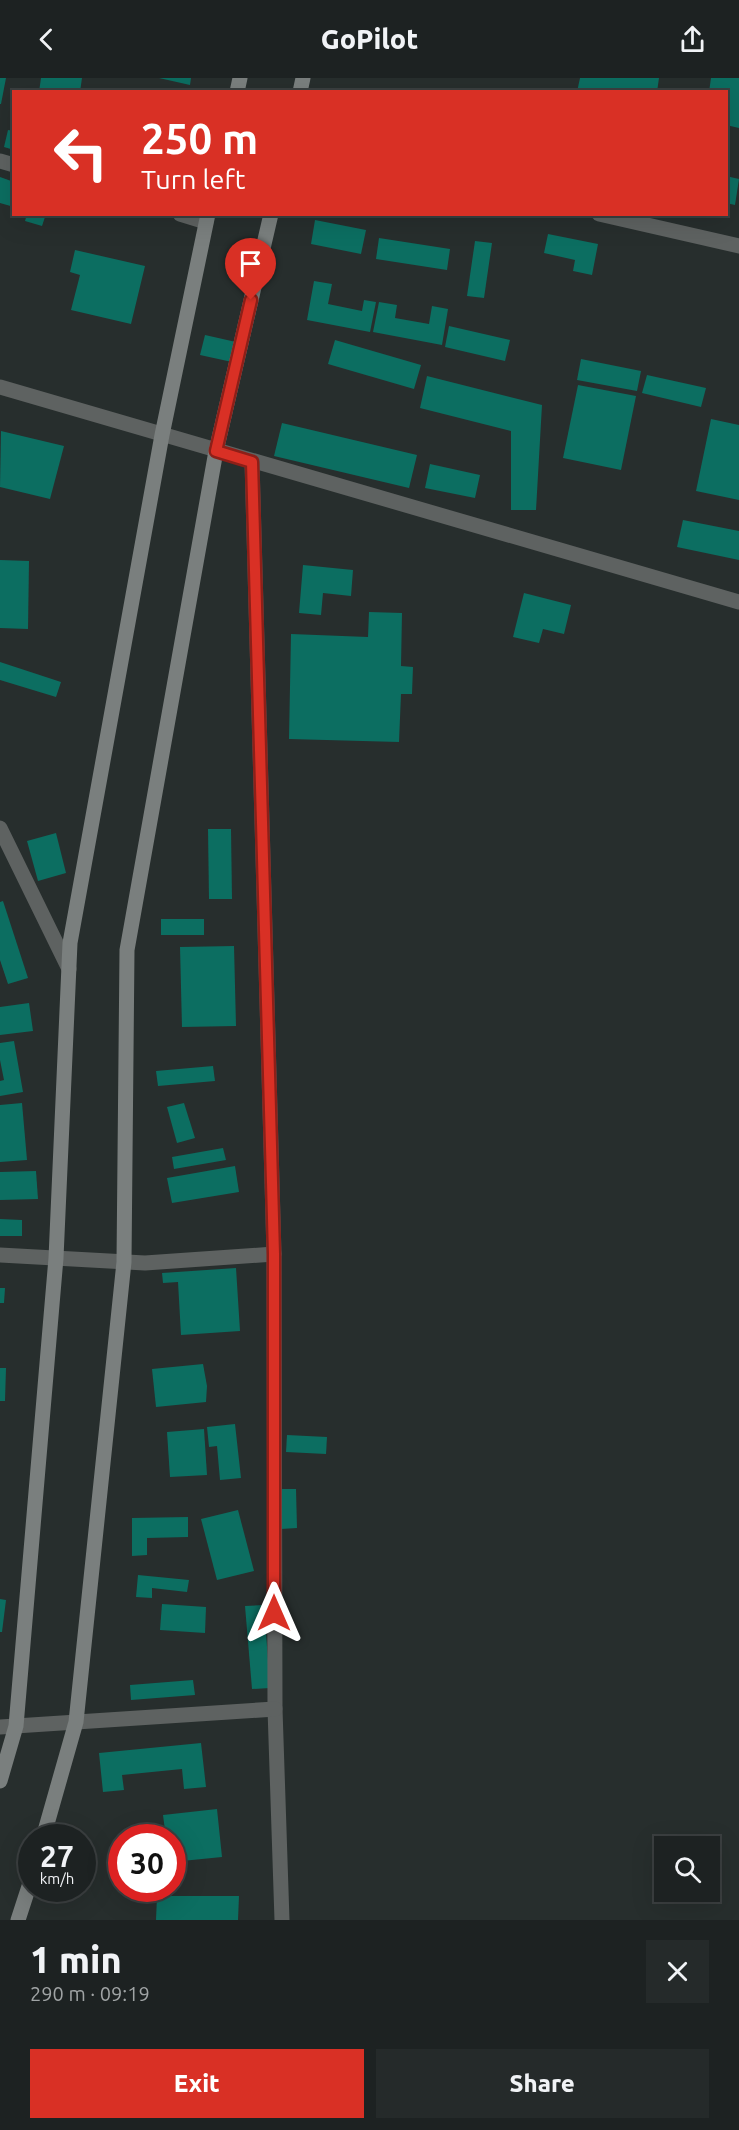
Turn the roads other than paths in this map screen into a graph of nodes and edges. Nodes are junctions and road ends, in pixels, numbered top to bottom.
1 (271, 216) edge
2 (608, 216) edge
3 (207, 218) edge
4 (739, 246) edge
5 (0, 387) edge
6 (162, 435) junction
7 (216, 451) junction
8 (252, 462) junction
9 (739, 602) edge
10 (0, 828) edge
11 (69, 969) junction
12 (274, 1254) junction
13 (0, 1255) edge
14 (56, 1258) junction
15 (124, 1262) junction
16 (275, 1709) junction
17 (76, 1722) junction
18 (16, 1726) junction
19 (0, 1727) edge
20 (0, 1781) edge
21 (47, 1824) edge
22 (24, 1902) edge
23 (18, 1920) edge
24 (282, 1920) edge

1 - 7 street
2 - 4 street
3 - 6 street
5 - 6 street
6 - 7 street
6 - 11 street
7 - 8 street
7 - 15 street
8 - 9 street
8 - 12 street
10 - 11 street
11 - 14 street
12 - 15 street
12 - 16 street
13 - 14 street
14 - 15 street
14 - 18 street
15 - 17 street
16 - 17 street
16 - 24 street
17 - 18 street
17 - 21 street
18 - 19 street
18 - 20 street
22 - 23 street

